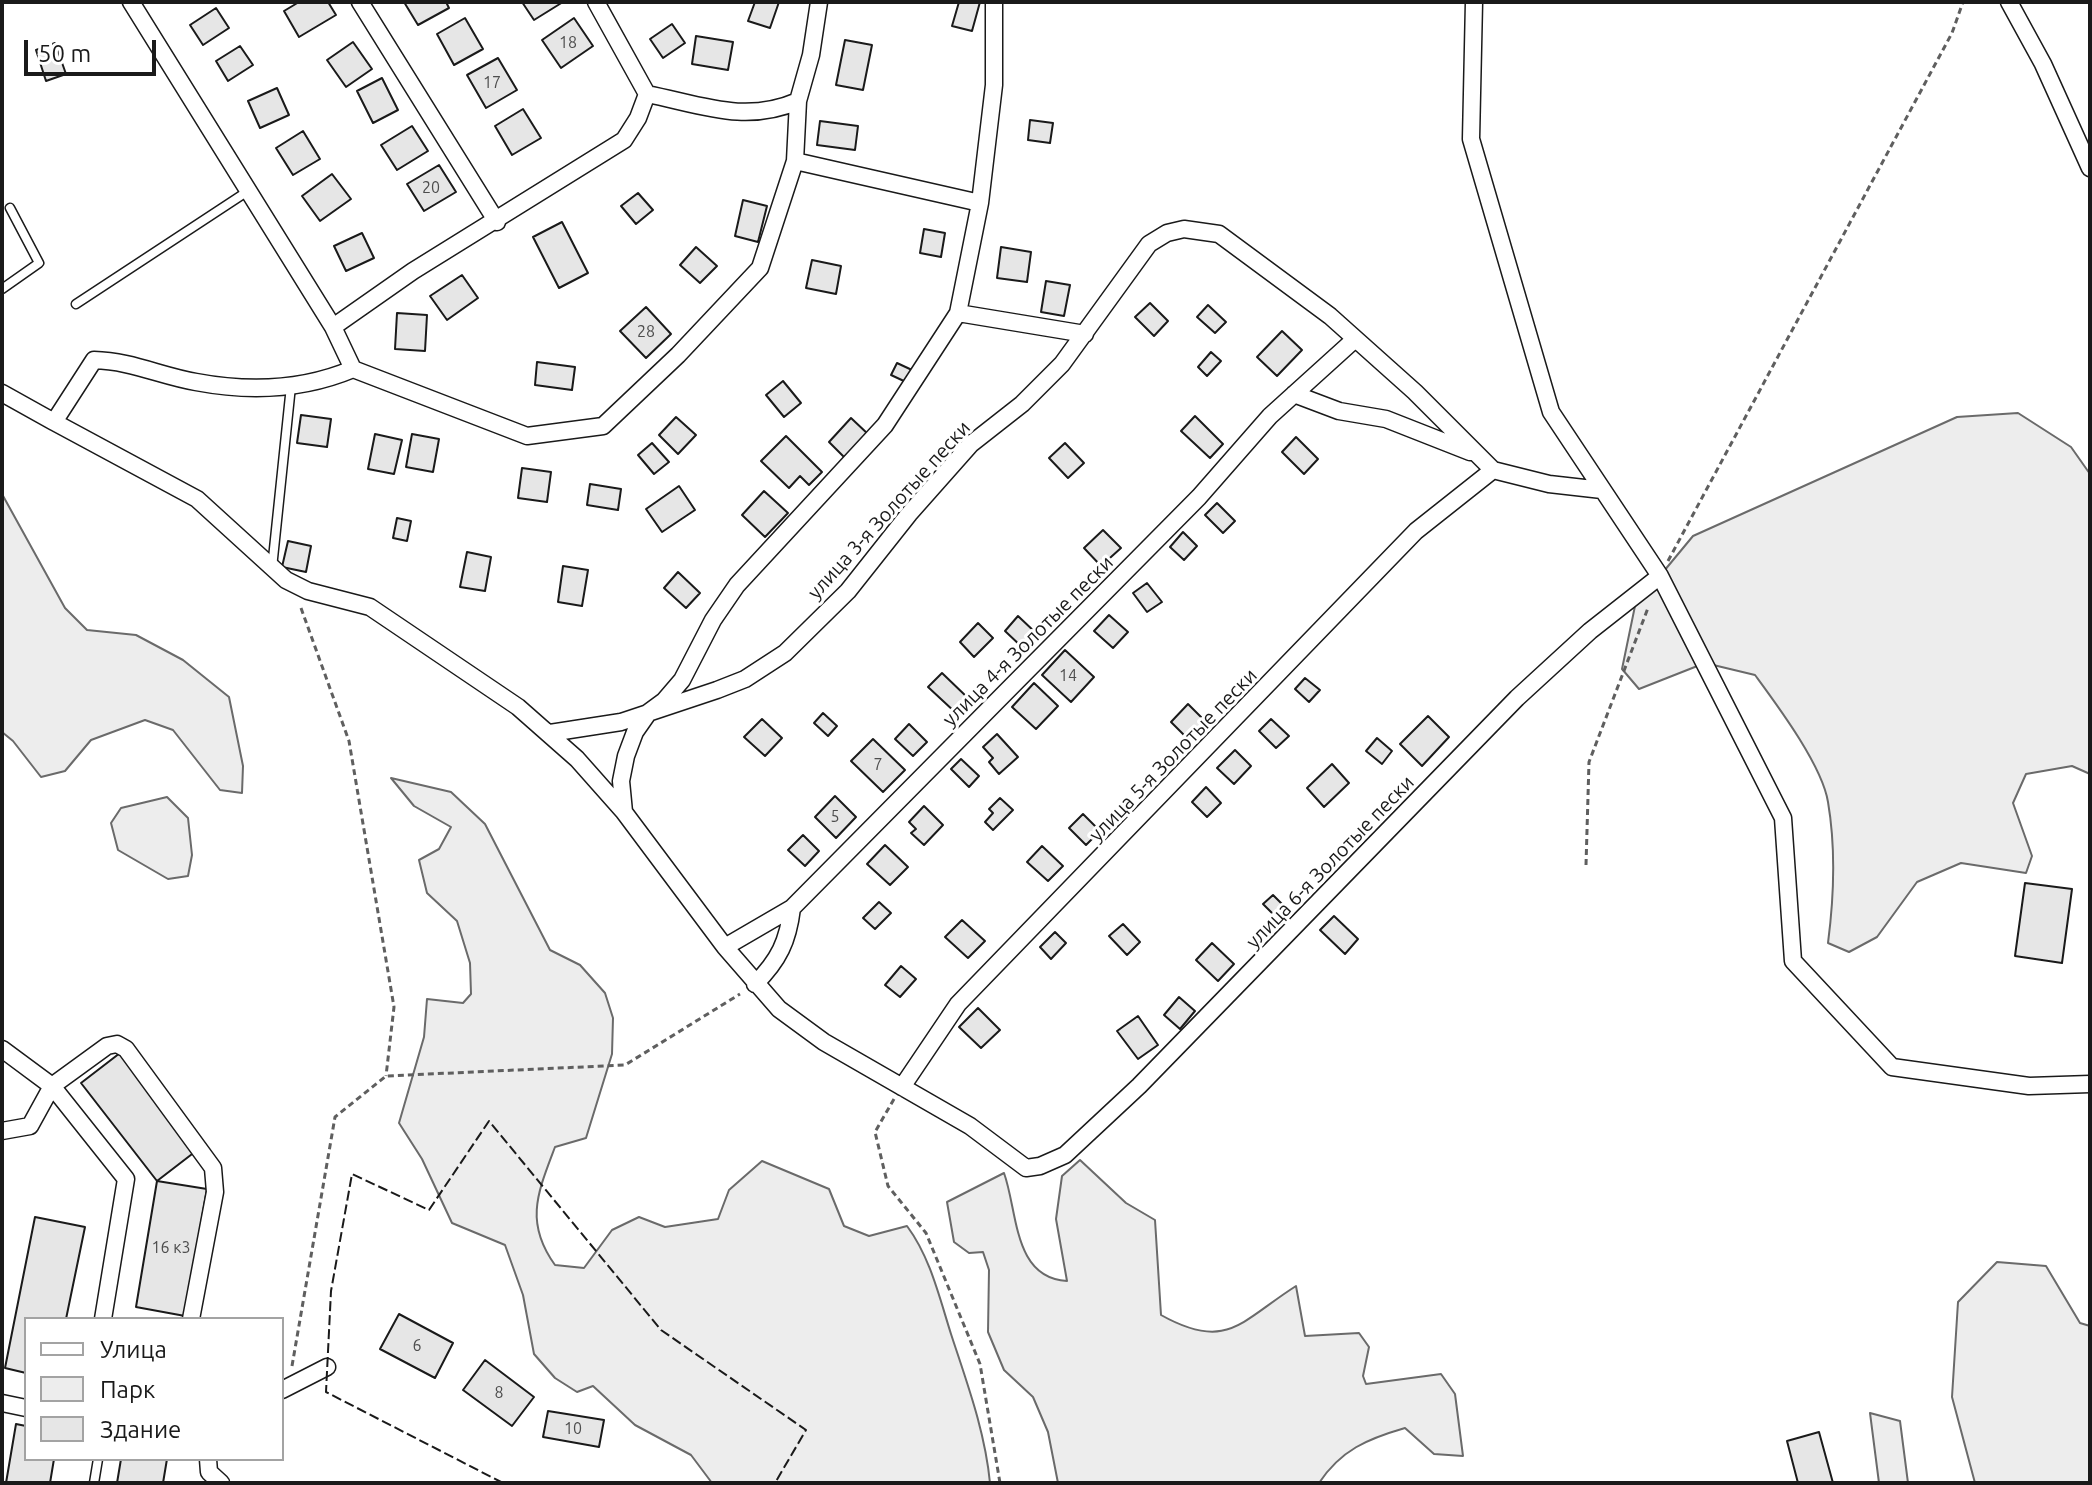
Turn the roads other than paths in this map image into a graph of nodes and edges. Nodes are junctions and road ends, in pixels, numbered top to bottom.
1 (131, 2) edge
2 (360, 2) edge
3 (596, 2) edge
4 (819, 2) edge
5 (994, 2) edge
6 (1474, 2) edge
7 (2009, 2) edge
8 (647, 94) junction
9 (798, 101) junction
10 (795, 161) junction
11 (2090, 168) edge
12 (248, 190) junction
13 (980, 203) junction
14 (10, 208) dead end
15 (497, 222) junction
16 (2, 289) edge
17 (76, 304) dead end
18 (958, 313) junction
19 (333, 327) junction
20 (1085, 334) junction
21 (1354, 340) junction
22 (353, 369) junction
23 (291, 386) junction
24 (2, 393) edge
25 (1294, 394) junction
26 (54, 422) junction
27 (1476, 454) junction
28 (1493, 470) junction
29 (1602, 490) junction
30 (272, 569) junction
31 (1660, 576) junction
32 (649, 712) junction
33 (550, 733) junction
34 (624, 812) junction
35 (792, 908) junction
36 (725, 947) junction
37 (755, 984) junction
38 (2, 1049) edge
39 (2090, 1084) edge
40 (52, 1086) junction
41 (902, 1087) junction
42 (2, 1131) edge
43 (103, 1317) edge
44 (191, 1317) edge
45 (327, 1367) dead end
46 (285, 1388) edge
47 (2, 1403) edge
48 (24, 1408) edge
49 (98, 1461) edge
50 (208, 1461) edge
51 (94, 1483) edge
52 (221, 1483) edge

1 - 12 street
2 - 15 street
3 - 8 street
4 - 9 street
5 - 13 street
6 - 29 street
7 - 11 street
8 - 9 street
8 - 15 street
9 - 10 street
10 - 13 street
10 - 22 street
12 - 17 lane
12 - 19 street
13 - 18 street
14 - 16 lane
15 - 19 street
18 - 20 street
18 - 32 street
19 - 22 street
20 - 21 street, улица 3-я Золотые пески
20 - 32 street, улица 3-я Золотые пески
21 - 25 street, улица 4-я Золотые пески
21 - 27 street, улица 3-я Золотые пески
22 - 23 street
23 - 26 street
23 - 30 lane
24 - 26 street
25 - 27 street
25 - 35 street, улица 4-я Золотые пески
26 - 30 street
27 - 28 street, улица 3-я Золотые пески
28 - 29 street
28 - 41 street, улица 5-я Золотые пески
29 - 31 street
30 - 33 street
31 - 39 street
31 - 41 street, улица 6-я Золотые пески
32 - 33 street, улица 3-я Золотые пески
32 - 34 street
33 - 34 street
34 - 36 street
35 - 36 street, улица 4-я Золотые пески
35 - 37 street
36 - 37 street
37 - 41 street
38 - 40 street
40 - 42 street
40 - 43 street
40 - 44 street
45 - 46 street
47 - 48 street
49 - 51 lane
50 - 52 street

